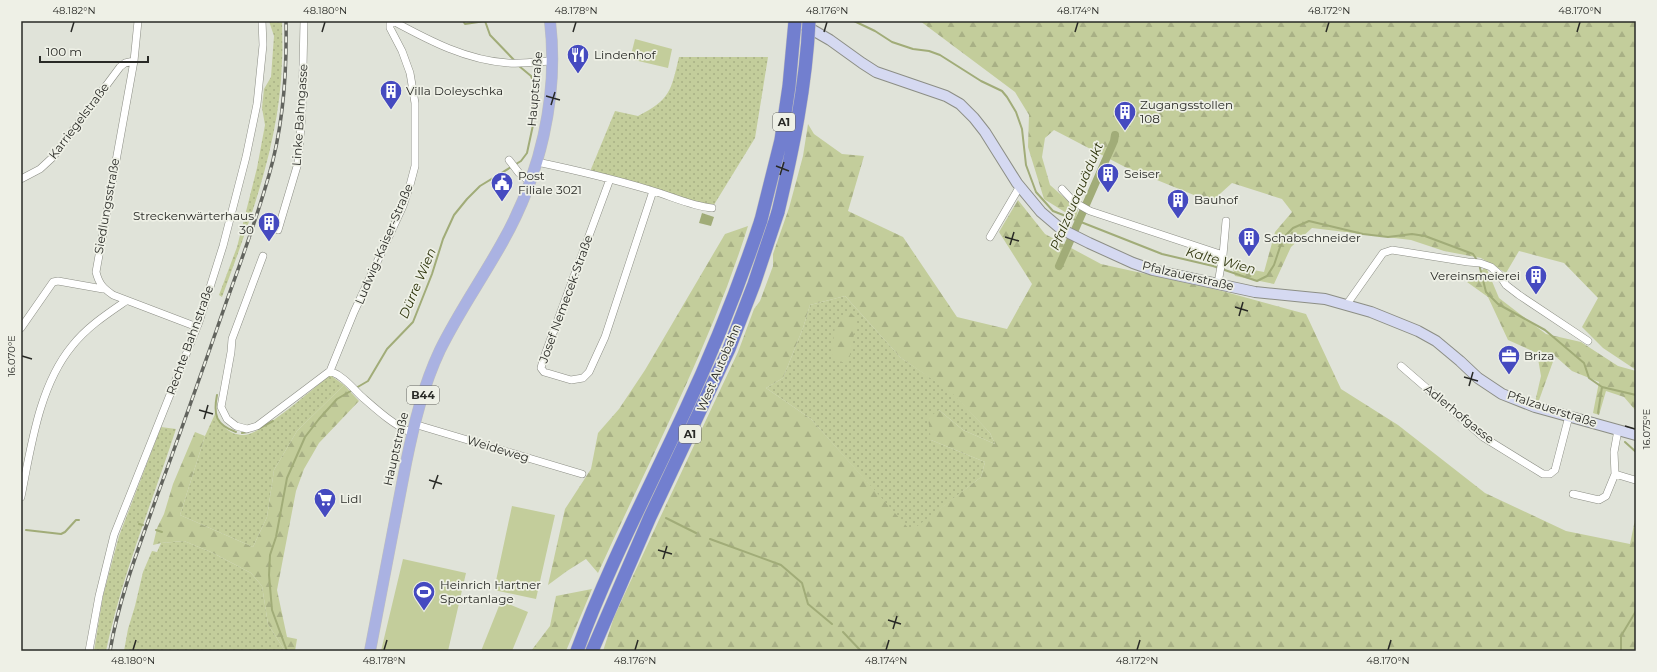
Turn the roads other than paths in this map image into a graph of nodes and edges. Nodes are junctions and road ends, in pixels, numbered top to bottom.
1 (138, 21) edge
2 (262, 21) edge
3 (304, 21) edge
4 (392, 21) edge
5 (550, 21) edge
6 (795, 21) edge
7 (809, 21) edge
8 (134, 61) junction
9 (551, 61) junction
10 (509, 160) dead end
11 (537, 162) junction
12 (21, 179) edge
13 (610, 179) junction
14 (530, 182) junction
15 (1020, 186) junction
16 (1062, 189) dead end
17 (653, 191) junction
18 (712, 208) dead end
19 (1226, 221) dead end
20 (278, 230) dead end
21 (990, 236) dead end
22 (263, 256) dead end
23 (1223, 257) junction
24 (1219, 279) junction
25 (103, 289) junction
26 (126, 301) junction
27 (1346, 304) junction
28 (197, 327) junction
29 (21, 328) edge
30 (1588, 341) dead end
31 (1401, 366) dead end
32 (330, 371) junction
33 (1569, 416) junction
34 (413, 428) junction
35 (1618, 430) junction
36 (1636, 435) edge
37 (582, 474) dead end
38 (1615, 474) junction
39 (1634, 480) dead end
40 (1573, 494) dead end
41 (21, 497) edge
42 (89, 651) edge
43 (370, 651) edge
44 (577, 651) edge
45 (592, 651) edge

1 - 8 street, Siedlungsstraße
2 - 28 street, Rechte Bahnstraße
3 - 20 street, Linke Bahngasse
4 - 9 street
4 - 32 street, Ludwig-Kaiser-Straße
5 - 9 main road, Hauptstraße / B44
6 - 15 street, Pfalzauerstraße
6 - 44 highway, West Autobahn / A1, bridge
7 - 45 highway, West Autobahn / A1, bridge
8 - 12 street, Karriegelstraße
8 - 25 street, Siedlungsstraße
9 - 11 main road, Hauptstraße / B44
10 - 14 street
11 - 13 street
11 - 14 main road, Hauptstraße / B44
13 - 17 street
13 - 17 street, Josef Nemecek-Straße
14 - 34 main road, Hauptstraße / B44
15 - 21 street
15 - 24 street, Pfalzauerstraße
16 - 23 street
17 - 18 street
19 - 23 street
22 - 32 street
23 - 24 street
24 - 27 street, Pfalzauerstraße
25 - 26 street
25 - 29 street
26 - 28 street
26 - 41 street
27 - 30 street
27 - 33 street, Pfalzauerstraße
28 - 42 street, Rechte Bahnstraße
31 - 33 street, Adlerhofgasse
32 - 34 street
33 - 35 street, Pfalzauerstraße
34 - 37 street, Weideweg
34 - 43 main road, Hauptstraße / B44
35 - 36 street, Pfalzauerstraße
35 - 38 street
38 - 39 street
38 - 40 street

